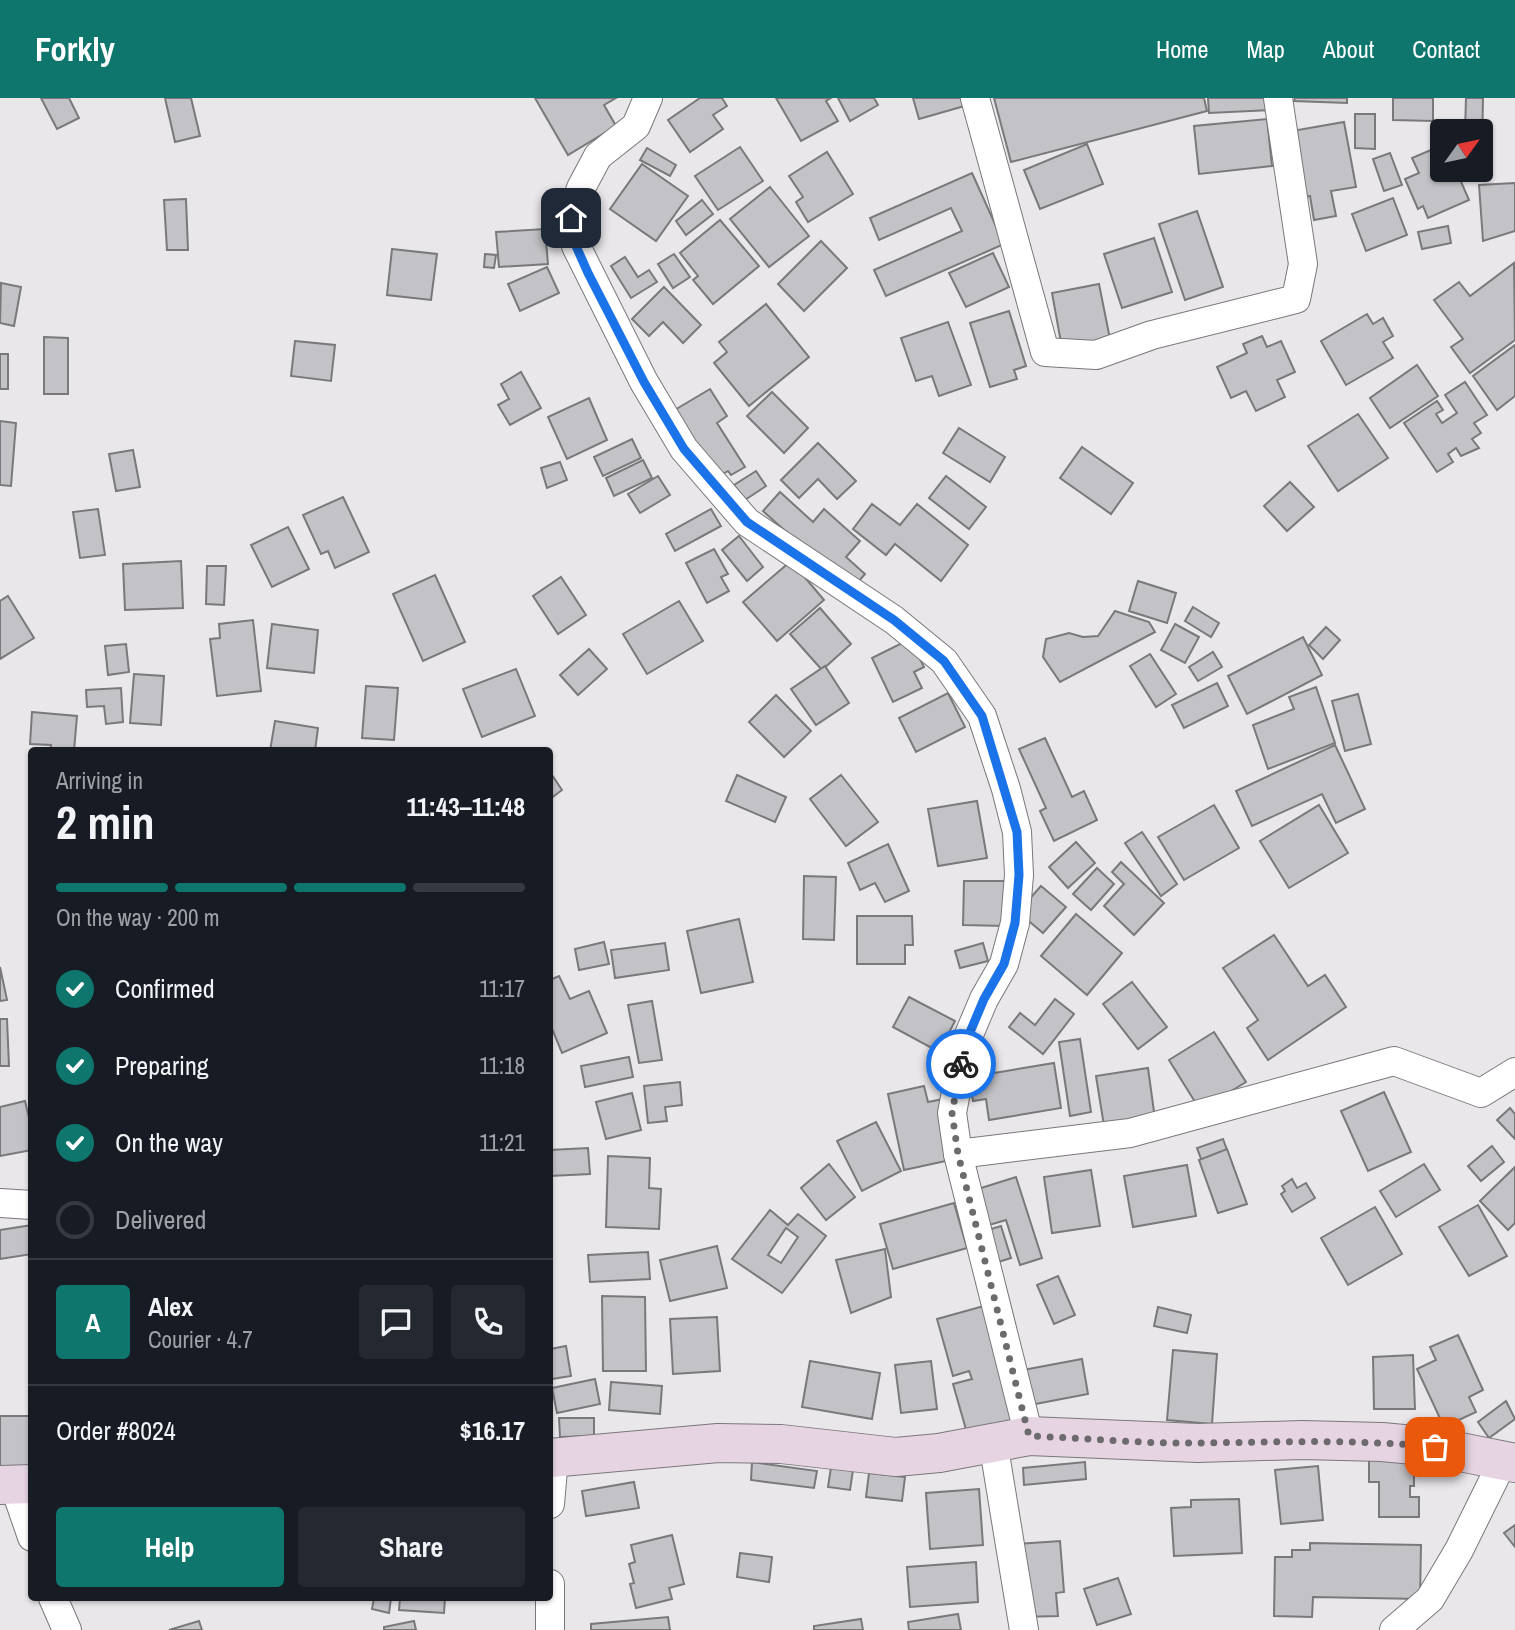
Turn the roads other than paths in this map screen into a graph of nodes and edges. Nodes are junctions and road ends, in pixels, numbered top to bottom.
1 (648, 98) edge
2 (975, 98) edge
3 (1278, 98) edge
4 (1515, 1072) edge
5 (958, 1154) junction
6 (0, 1203) edge
7 (28, 1205) edge
8 (1011, 1439) junction
9 (553, 1458) edge
10 (1509, 1462) edge
11 (15, 1484) edge
12 (28, 1525) edge
13 (54, 1601) edge
14 (550, 1601) edge
15 (67, 1630) edge
16 (550, 1630) edge
17 (1024, 1630) edge
18 (1394, 1630) edge

1 - 5 street
2 - 3 street
4 - 5 street
5 - 8 street
6 - 7 street
8 - 9 main road
8 - 10 main road
8 - 17 street
10 - 18 street
11 - 12 street
13 - 15 street
14 - 16 street

